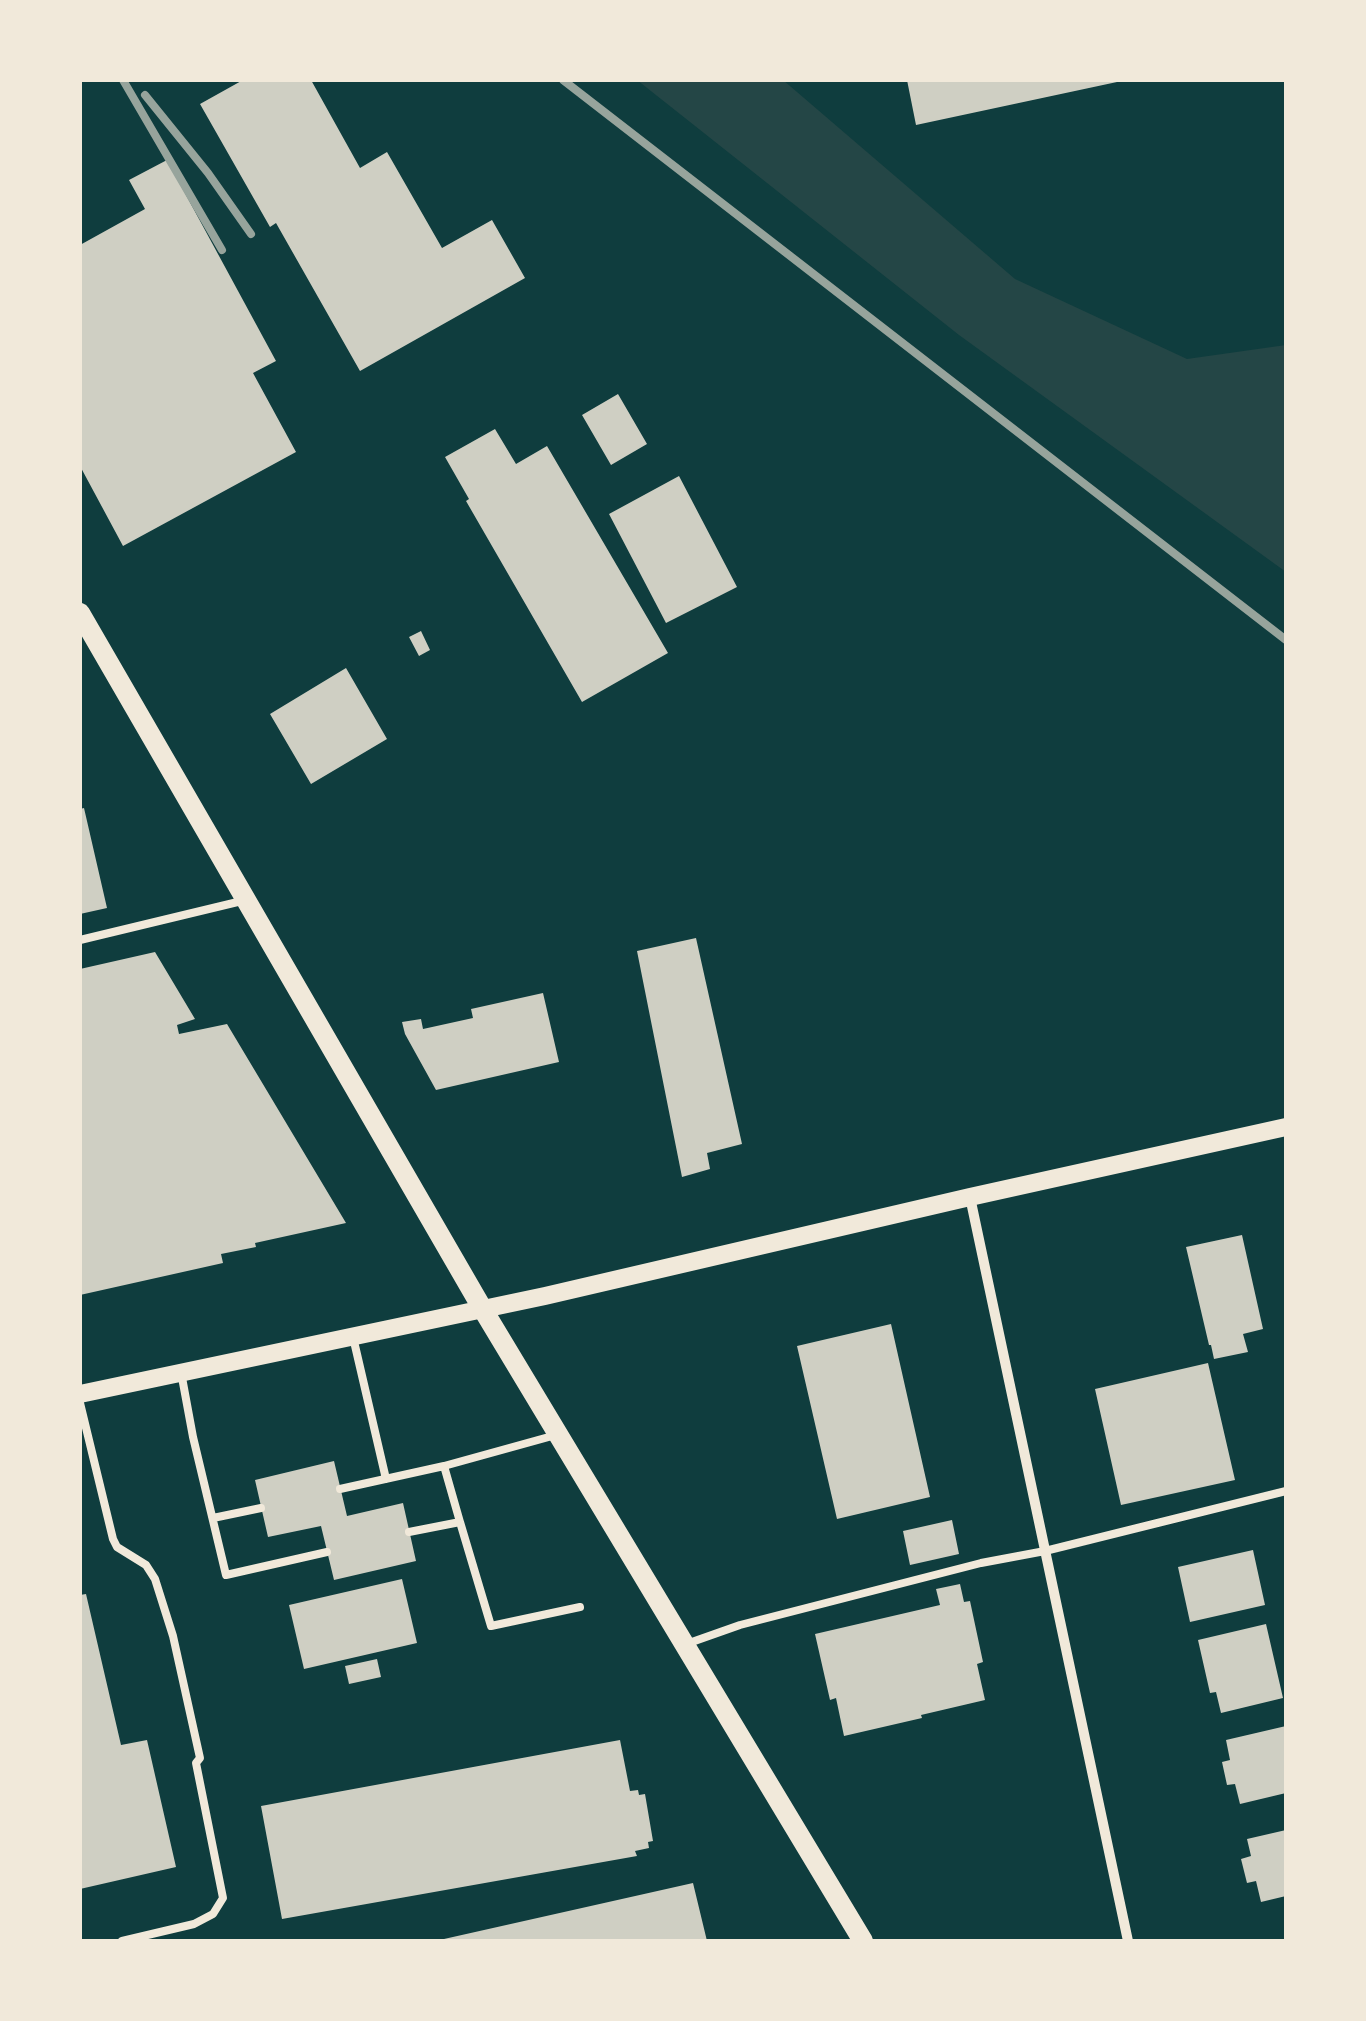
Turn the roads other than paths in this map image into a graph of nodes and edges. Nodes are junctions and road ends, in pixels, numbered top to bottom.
1 (80, 613) edge
2 (247, 900) junction
3 (80, 940) edge
4 (1286, 1127) edge
5 (970, 1197) junction
6 (482, 1308) junction
7 (352, 1335) junction
8 (181, 1372) junction
9 (80, 1394) edge
10 (80, 1402) edge
11 (558, 1435) junction
12 (444, 1466) junction
13 (386, 1479) junction
14 (340, 1489) dead end
15 (1286, 1491) edge
16 (262, 1508) dead end
17 (213, 1518) junction
18 (460, 1522) junction
19 (409, 1532) dead end
20 (1045, 1550) junction
21 (327, 1552) dead end
22 (580, 1607) dead end
23 (684, 1645) junction
24 (122, 1941) edge
25 (862, 1941) edge
26 (1128, 1941) edge

1 - 2 main road
2 - 3 lane
2 - 6 main road
4 - 5 street
5 - 6 street
5 - 20 street
6 - 7 street
6 - 11 main road
7 - 8 street
7 - 13 lane
8 - 9 street
8 - 17 lane
10 - 24 lane
11 - 12 lane
11 - 23 main road
12 - 13 lane
12 - 18 lane
13 - 14 lane
15 - 20 lane
16 - 17 lane
17 - 21 lane
18 - 19 lane
18 - 22 lane
20 - 23 lane
20 - 26 street
23 - 25 main road

